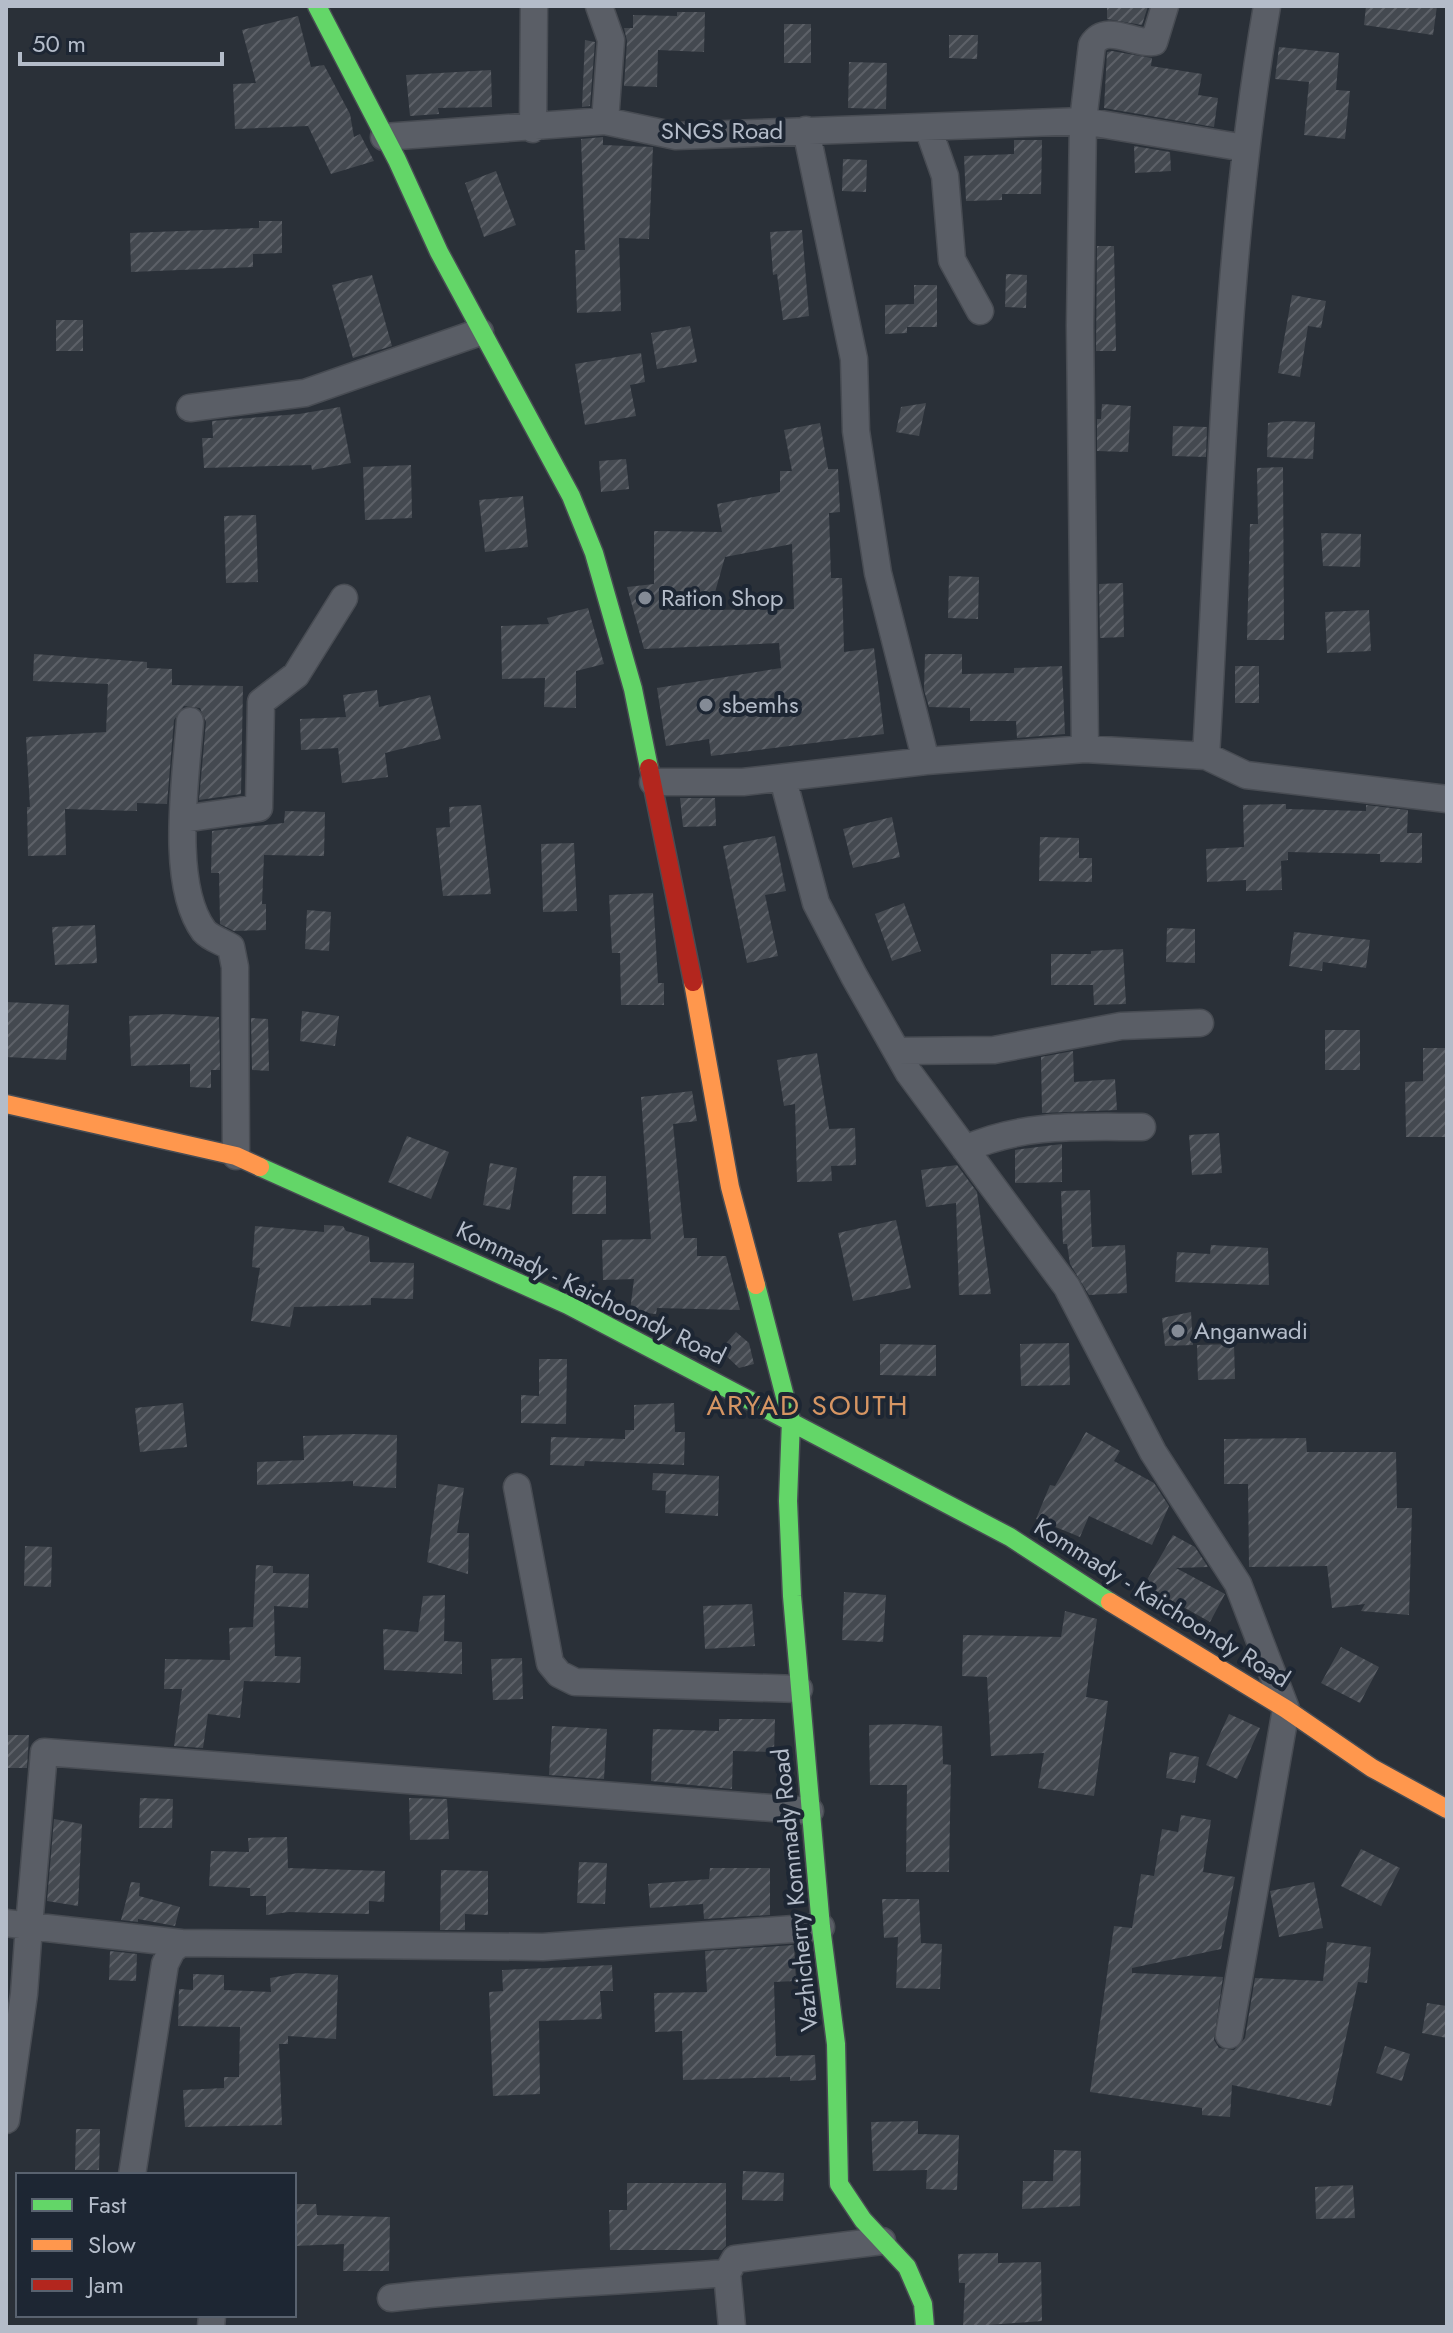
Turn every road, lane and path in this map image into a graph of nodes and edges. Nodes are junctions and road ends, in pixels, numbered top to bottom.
1 (317, 6) edge
2 (534, 6) edge
3 (599, 6) edge
4 (1165, 6) edge
5 (1267, 6) edge
6 (605, 121) junction
7 (1083, 121) junction
8 (533, 129) junction
9 (923, 129) junction
10 (806, 130) junction
11 (384, 137) junction
12 (1245, 148) junction
13 (980, 311) dead end
14 (480, 332) junction
15 (190, 408) dead end
16 (344, 598) dead end
17 (190, 721) dead end
18 (1085, 749) junction
19 (1206, 756) junction
20 (926, 761) junction
21 (783, 779) junction
22 (653, 782) junction
23 (1447, 799) edge
24 (183, 819) junction
25 (1200, 1023) dead end
26 (897, 1051) junction
27 (6, 1104) edge
28 (1142, 1127) dead end
29 (965, 1149) junction
30 (236, 1156) junction
31 (791, 1420) junction
32 (517, 1487) dead end
33 (799, 1689) junction
34 (1286, 1709) junction
35 (1447, 1809) edge
36 (810, 1811) junction
37 (17, 1925) edge
38 (821, 1927) junction
39 (181, 1943) junction
40 (1229, 2035) dead end
41 (6, 2120) edge
42 (132, 2173) edge
43 (882, 2241) junction
44 (727, 2273) junction
45 (391, 2298) dead end
46 (732, 2327) edge
47 (925, 2327) edge

1 - 11 main road, Vazhicherry Kommady Road
2 - 8 street
3 - 6 street
4 - 7 street
5 - 12 street
6 - 8 street, SNGS Road
6 - 10 street, SNGS Road
7 - 9 street, SNGS Road
7 - 12 street, SNGS Road
7 - 18 street
8 - 11 street, SNGS Road
9 - 10 street, SNGS Road
9 - 13 street
10 - 20 street
11 - 14 main road, Vazhicherry Kommady Road
12 - 19 street
14 - 15 street
14 - 22 main road, Vazhicherry Kommady Road
16 - 24 street
17 - 24 street
18 - 19 street
18 - 20 street
19 - 23 street
20 - 21 street
21 - 22 street
21 - 26 street
22 - 31 main road, Vazhicherry Kommady Road
24 - 30 street
25 - 26 street
26 - 29 street
27 - 30 main road, Kommady - Kaichoondy Road
28 - 29 street
29 - 34 street
30 - 31 main road, Kommady - Kaichoondy Road
31 - 33 main road, Vazhicherry Kommady Road
31 - 34 main road, Kommady - Kaichoondy Road
32 - 33 street
33 - 36 main road, Vazhicherry Kommady Road
34 - 35 main road, Kommady - Kaichoondy Road
34 - 40 street
36 - 37 street
36 - 38 main road, Vazhicherry Kommady Road
37 - 39 street
37 - 41 street
38 - 39 street
38 - 43 main road, Vazhicherry Kommady Road
39 - 42 street
43 - 44 street
43 - 47 main road, Vazhicherry Kommady Road
44 - 45 street
44 - 46 street

